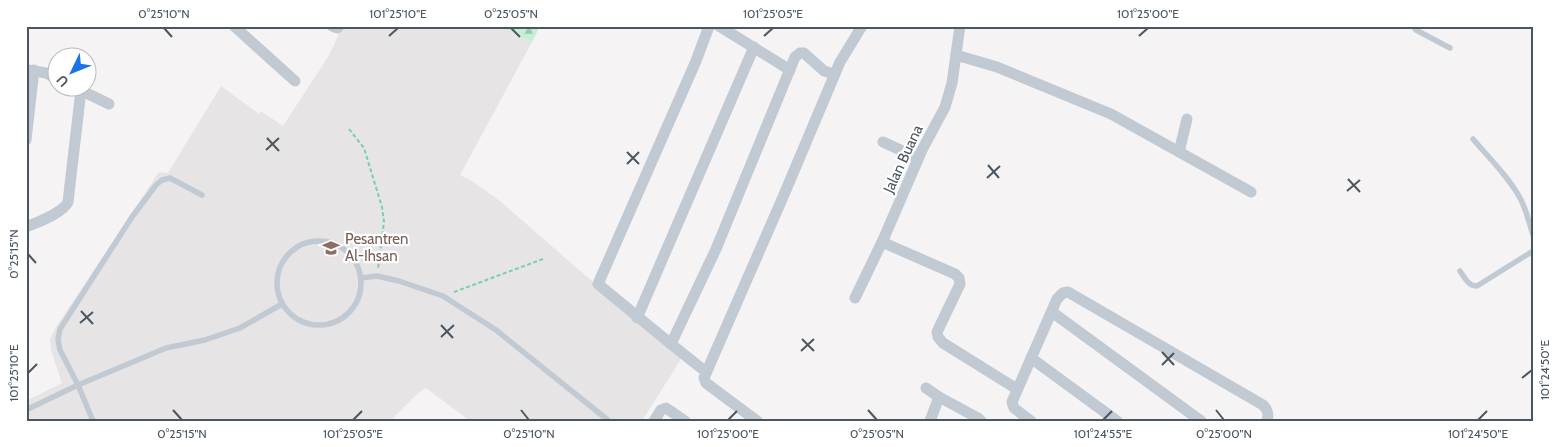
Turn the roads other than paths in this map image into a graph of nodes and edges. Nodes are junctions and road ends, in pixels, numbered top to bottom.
1 (234, 26) edge
2 (332, 26) edge
3 (339, 26) edge
4 (710, 26) edge
5 (719, 26) edge
6 (862, 26) edge
7 (960, 26) edge
8 (1413, 26) edge
9 (754, 47) junction
10 (1450, 48) dead end
11 (956, 55) junction
12 (30, 70) edge
13 (790, 70) junction
14 (48, 74) edge
15 (834, 74) junction
16 (296, 81) dead end
17 (77, 98) edge
18 (97, 98) edge
19 (109, 104) dead end
20 (1187, 119) dead end
21 (1474, 139) dead end
22 (26, 140) edge
23 (883, 142) dead end
24 (1179, 152) junction
25 (918, 158) junction
26 (1251, 192) dead end
27 (202, 195) dead end
28 (26, 227) edge
29 (1533, 235) edge
30 (882, 242) junction
31 (1533, 251) edge
32 (1460, 271) dead end
33 (361, 278) junction
34 (855, 298) dead end
35 (282, 304) junction
36 (1052, 312) junction
37 (637, 318) junction
38 (671, 344) junction
39 (1031, 358) junction
40 (707, 371) junction
41 (78, 385) junction
42 (926, 388) dead end
43 (1017, 389) junction
44 (939, 397) junction
45 (26, 410) edge
46 (93, 421) edge
47 (608, 421) edge
48 (654, 421) edge
49 (685, 421) edge
50 (757, 421) edge
51 (930, 421) edge
52 (981, 421) edge
53 (1032, 421) edge
54 (1117, 421) edge
55 (1201, 421) edge
56 (1267, 421) edge

1 - 16 street
2 - 3 street
4 - 37 street
5 - 9 street
6 - 15 street
7 - 11 street, Jalan Buana
8 - 10 lane
9 - 13 street
9 - 37 street
11 - 24 street
11 - 25 street, Jalan Buana
12 - 14 street
12 - 22 street
13 - 15 street
13 - 38 street
15 - 40 street
17 - 28 street
18 - 19 street
20 - 24 street
21 - 29 lane
23 - 25 street
24 - 26 street
25 - 30 street, Jalan Buana
27 - 41 lane
30 - 34 street, Jalan Buana
30 - 43 street
31 - 32 lane
33 - 35 lane
33 - 35 lane
33 - 47 lane
35 - 41 lane
36 - 39 street
36 - 55 street
36 - 56 street
37 - 38 street
38 - 40 street
39 - 43 street
39 - 54 street
40 - 50 street
41 - 45 lane
41 - 46 lane
42 - 44 street
43 - 53 street
44 - 51 street
44 - 52 street
48 - 49 street

